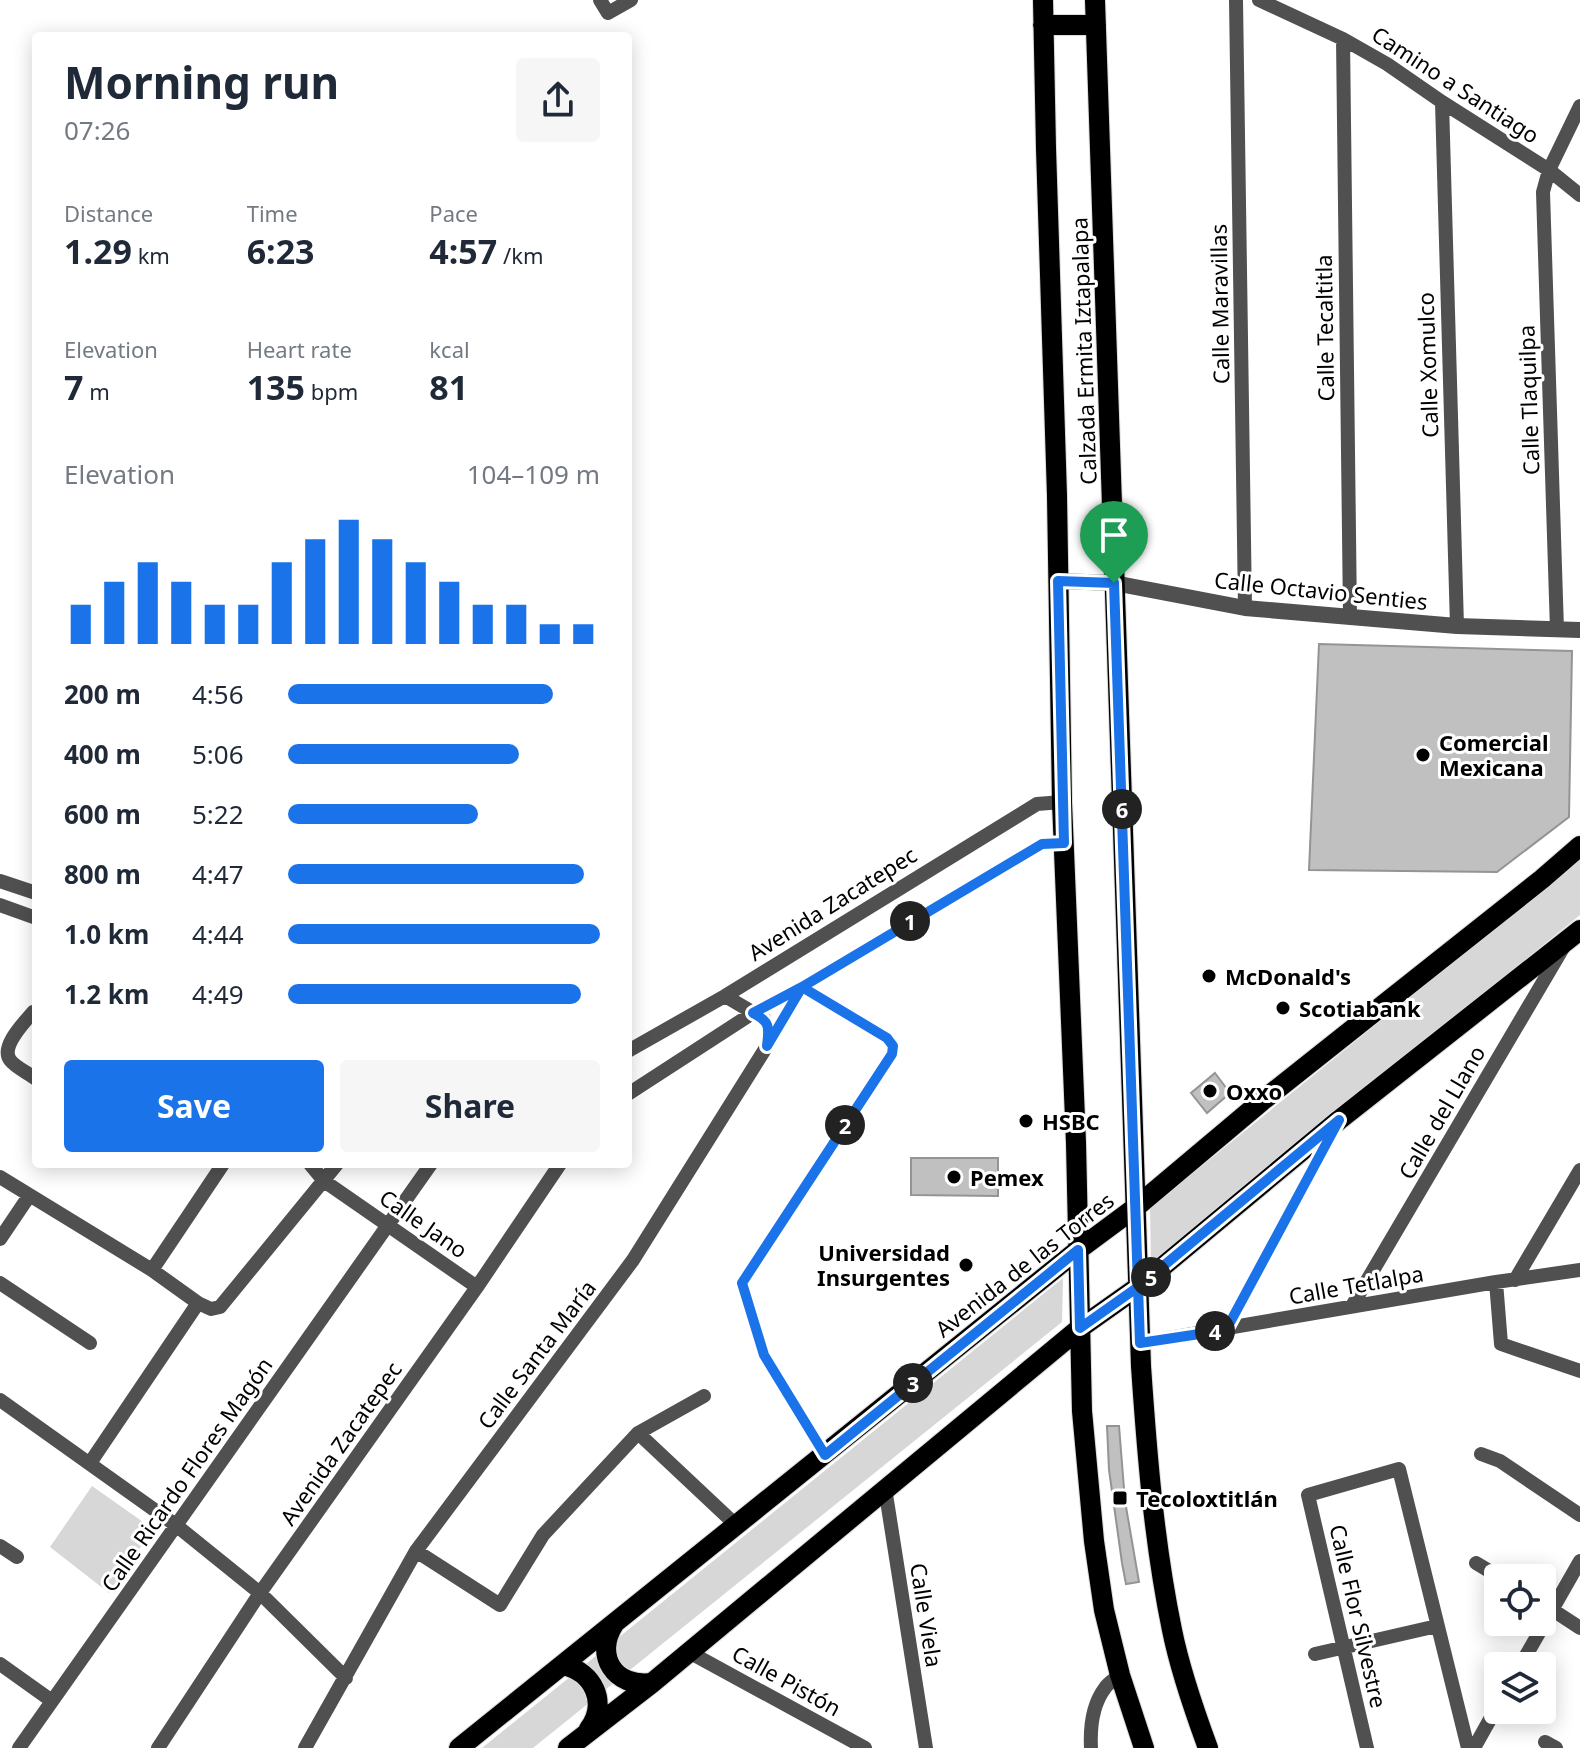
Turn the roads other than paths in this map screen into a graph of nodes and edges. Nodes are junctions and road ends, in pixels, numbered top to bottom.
1 (600, 0) edge
2 (631, 0) edge
3 (1043, 0) edge
4 (1095, 0) edge
5 (1236, 0) edge
6 (1259, 0) edge
7 (1043, 25) junction
8 (1096, 25) junction
9 (1343, 39) junction
10 (1442, 102) junction
11 (1580, 106) edge
12 (1549, 170) junction
13 (1580, 195) edge
14 (1058, 581) junction
15 (1114, 583) junction
16 (1245, 608) junction
17 (1350, 616) junction
18 (1457, 626) junction
19 (1557, 630) junction
20 (1580, 630) edge
21 (1062, 802) junction
22 (1064, 843) junction
23 (1580, 846) edge
24 (0, 881) edge
25 (32, 892) edge
26 (0, 905) edge
27 (32, 917) edge
28 (1574, 936) edge
29 (802, 987) junction
30 (725, 996) junction
31 (32, 1013) edge
32 (753, 1013) junction
33 (767, 1046) junction
34 (632, 1049) edge
35 (32, 1076) edge
36 (632, 1091) edge
37 (1339, 1120) junction
38 (220, 1168) edge
39 (313, 1168) edge
40 (334, 1168) edge
41 (428, 1168) edge
42 (557, 1168) edge
43 (1580, 1170) edge
44 (0, 1177) edge
45 (324, 1181) junction
46 (29, 1196) junction
47 (1136, 1207) junction
48 (389, 1225) junction
49 (0, 1239) edge
50 (1078, 1250) junction
51 (152, 1270) junction
52 (1580, 1270) edge
53 (1515, 1280) junction
54 (1496, 1282) junction
55 (0, 1283) edge
56 (477, 1287) junction
57 (1138, 1287) junction
58 (198, 1303) junction
59 (1352, 1306) junction
60 (1080, 1328) junction
61 (1226, 1330) junction
62 (90, 1343) dead end
63 (1140, 1343) junction
64 (1580, 1371) edge
65 (704, 1396) dead end
66 (0, 1400) edge
67 (638, 1433) junction
68 (1481, 1454) dead end
69 (825, 1455) junction
70 (90, 1463) junction
71 (885, 1488) junction
72 (1580, 1515) edge
73 (736, 1525) junction
74 (177, 1526) junction
75 (0, 1546) edge
76 (416, 1551) junction
77 (17, 1557) dead end
78 (1580, 1561) edge
79 (1476, 1563) dead end
80 (1484, 1568) edge
81 (260, 1593) junction
82 (1556, 1594) edge
83 (1556, 1612) edge
84 (614, 1624) junction
85 (1437, 1626) junction
86 (1580, 1628) edge
87 (1343, 1647) junction
88 (689, 1652) junction
89 (1315, 1654) dead end
90 (0, 1664) edge
91 (563, 1665) junction
92 (1120, 1675) junction
93 (346, 1678) junction
94 (652, 1683) junction
95 (52, 1701) junction
96 (1487, 1724) edge
97 (587, 1732) junction
98 (19, 1748) edge
99 (158, 1748) edge
100 (305, 1748) edge
101 (459, 1748) edge
102 (568, 1748) edge
103 (865, 1748) edge
104 (926, 1748) edge
105 (1091, 1748) edge
106 (1144, 1748) edge
107 (1208, 1748) edge
108 (1367, 1748) edge
109 (1468, 1748) edge
110 (1474, 1748) edge

1 - 2 street
3 - 7 main road, Calzada Ermita Iztapalapa
4 - 8 main road, Calzada Ermita Iztapalapa
5 - 16 street, Calle Maravillas
6 - 9 street, Camino a Santiago
7 - 8 main road
7 - 14 main road, Calzada Ermita Iztapalapa
8 - 15 main road, Calzada Ermita Iztapalapa
9 - 10 street, Camino a Santiago
9 - 17 street, Calle Tecaltitla
10 - 12 street, Camino a Santiago
10 - 18 street, Calle Xomulco
11 - 12 street, Calle Tlaquilpa
12 - 13 street, Camino a Santiago
12 - 19 street, Calle Tlaquilpa
14 - 15 street, Calle Octavio Senties
14 - 21 main road, Calzada Ermita Iztapalapa
15 - 16 street, Calle Octavio Senties
15 - 47 main road, Calzada Ermita Iztapalapa
16 - 17 street, Calle Octavio Senties
17 - 18 street, Calle Octavio Senties
18 - 19 street, Calle Octavio Senties
19 - 20 street, Calle Octavio Senties
21 - 22 main road, Calzada Ermita Iztapalapa
21 - 30 street, Avenida Zacatepec
22 - 29 street
22 - 50 main road, Calzada Ermita Iztapalapa
23 - 47 main road, Avenida de las Torres
24 - 25 street
26 - 27 street
28 - 37 main road
28 - 59 street, Calle del Llano
29 - 32 street
29 - 33 street, Calle Santa María
29 - 69 street
30 - 32 street
30 - 34 street, Avenida Zacatepec
31 - 35 street
32 - 33 street
32 - 36 street
33 - 76 street, Calle Santa María
37 - 57 main road
37 - 61 street
38 - 51 street
39 - 45 street, Calle Jano
40 - 45 street
41 - 48 street, Calle Ricardo Flores Magón
42 - 56 street, Avenida Zacatepec
43 - 53 street
44 - 46 street
45 - 48 street, Calle Jano
45 - 58 street
46 - 49 street
46 - 51 street
47 - 50 main road, Avenida de las Torres
47 - 57 main road, Calzada Ermita Iztapalapa
48 - 56 street, Calle Jano
48 - 74 street, Calle Ricardo Flores Magón
50 - 60 main road, Calzada Ermita Iztapalapa
50 - 69 main road, Avenida de las Torres
51 - 58 street
52 - 53 street, Calle Tetlalpa
53 - 54 street, Calle Tetlalpa
54 - 59 street, Calle Tetlalpa
54 - 64 street
55 - 62 street
56 - 81 street, Avenida Zacatepec
57 - 60 main road
57 - 63 main road, Calzada Ermita Iztapalapa
58 - 70 street
59 - 61 street, Calle Tetlalpa
60 - 71 main road
60 - 92 main road, Calzada Ermita Iztapalapa
61 - 63 street, Calle Tetlalpa
63 - 107 main road, Calzada Ermita Iztapalapa
65 - 67 street
66 - 70 street
67 - 73 street
67 - 76 street
68 - 72 street
69 - 73 main road, Avenida de las Torres
70 - 74 street
71 - 88 main road
71 - 104 street, Calle Viela
73 - 84 main road, Avenida de las Torres
74 - 81 street
74 - 95 street, Calle Ricardo Flores Magón
75 - 77 street
76 - 93 street, Calle Santa María
78 - 82 street
79 - 80 street
81 - 93 street
81 - 99 street, Avenida Zacatepec
83 - 86 street
84 - 91 main road, Avenida de las Torres
84 - 94 main road
85 - 87 street
85 - 87 street, Calle Flor Silvestre
85 - 109 street
87 - 89 street
87 - 108 street, Calle Flor Silvestre
88 - 94 main road
88 - 103 street, Calle Pistón
90 - 95 street
91 - 97 main road
91 - 101 main road, Avenida de las Torres
92 - 105 street
92 - 106 main road, Calzada Ermita Iztapalapa
93 - 100 street, Calle Santa María
94 - 97 main road
95 - 98 street, Calle Ricardo Flores Magón
96 - 110 street
97 - 102 main road

